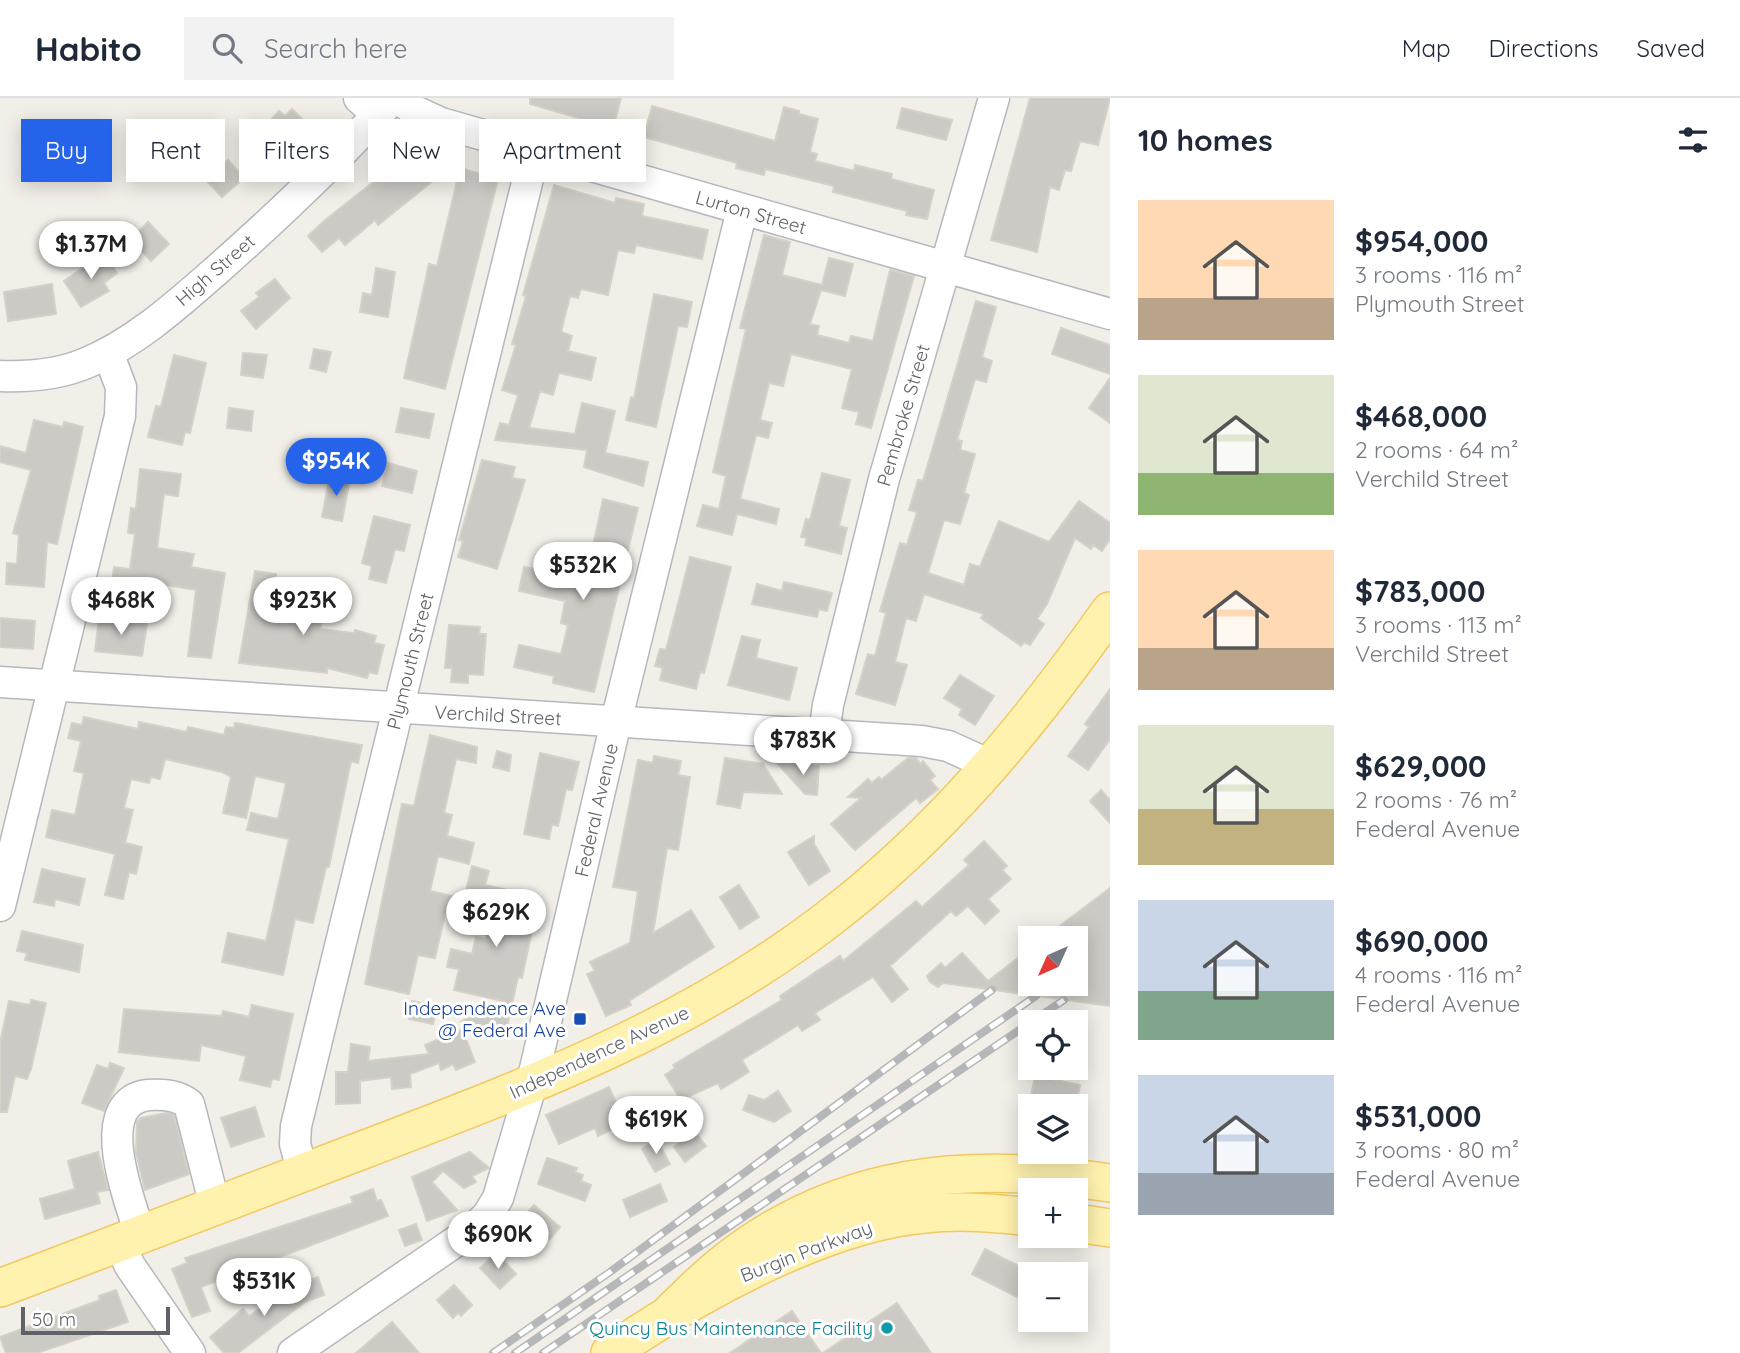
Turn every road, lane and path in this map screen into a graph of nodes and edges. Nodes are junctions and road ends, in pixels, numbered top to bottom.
1 (994, 98) edge
2 (382, 102) edge
3 (479, 134) edge
4 (527, 182) edge
5 (645, 182) edge
6 (742, 210) junction
7 (946, 267) junction
8 (1110, 314) edge
9 (108, 353) junction
10 (0, 376) edge
11 (1110, 611) edge
12 (0, 682) edge
13 (53, 685) junction
14 (398, 709) junction
15 (616, 722) junction
16 (824, 735) junction
17 (992, 766) junction
18 (0, 906) edge
19 (531, 1086) junction
20 (303, 1172) junction
21 (1110, 1183) edge
22 (215, 1206) junction
23 (1018, 1216) edge
24 (1088, 1225) edge
25 (1110, 1228) edge
26 (130, 1238) junction
27 (0, 1288) edge
28 (672, 1311) junction
29 (190, 1353) edge
30 (293, 1353) edge
31 (610, 1353) edge

1 - 7 street, Pembroke Street
2 - 3 street, Lurton Street
2 - 9 street, High Street
4 - 14 street, Plymouth Street
5 - 6 street, Lurton Street
6 - 7 street, Lurton Street
6 - 15 street, Federal Avenue
7 - 8 street, Lurton Street
7 - 16 street, Pembroke Street
9 - 10 street, High Street
9 - 13 street
11 - 17 main road, Independence Avenue
12 - 13 street, Verchild Street
13 - 14 street, Verchild Street
13 - 18 street
14 - 15 street, Verchild Street
14 - 20 street, Plymouth Street
15 - 16 street, Verchild Street
15 - 19 street, Federal Avenue
16 - 17 street, Verchild Street
17 - 19 main road, Independence Avenue
19 - 20 main road, Independence Avenue
19 - 30 street, Federal Avenue
20 - 22 main road, Independence Avenue
21 - 28 main road, Burgin Parkway
22 - 26 main road, Independence Avenue
22 - 26 street
23 - 28 main road, Burgin Parkway
24 - 25 main road
26 - 27 main road, Independence Avenue
26 - 29 street
28 - 31 main road, Burgin Parkway

